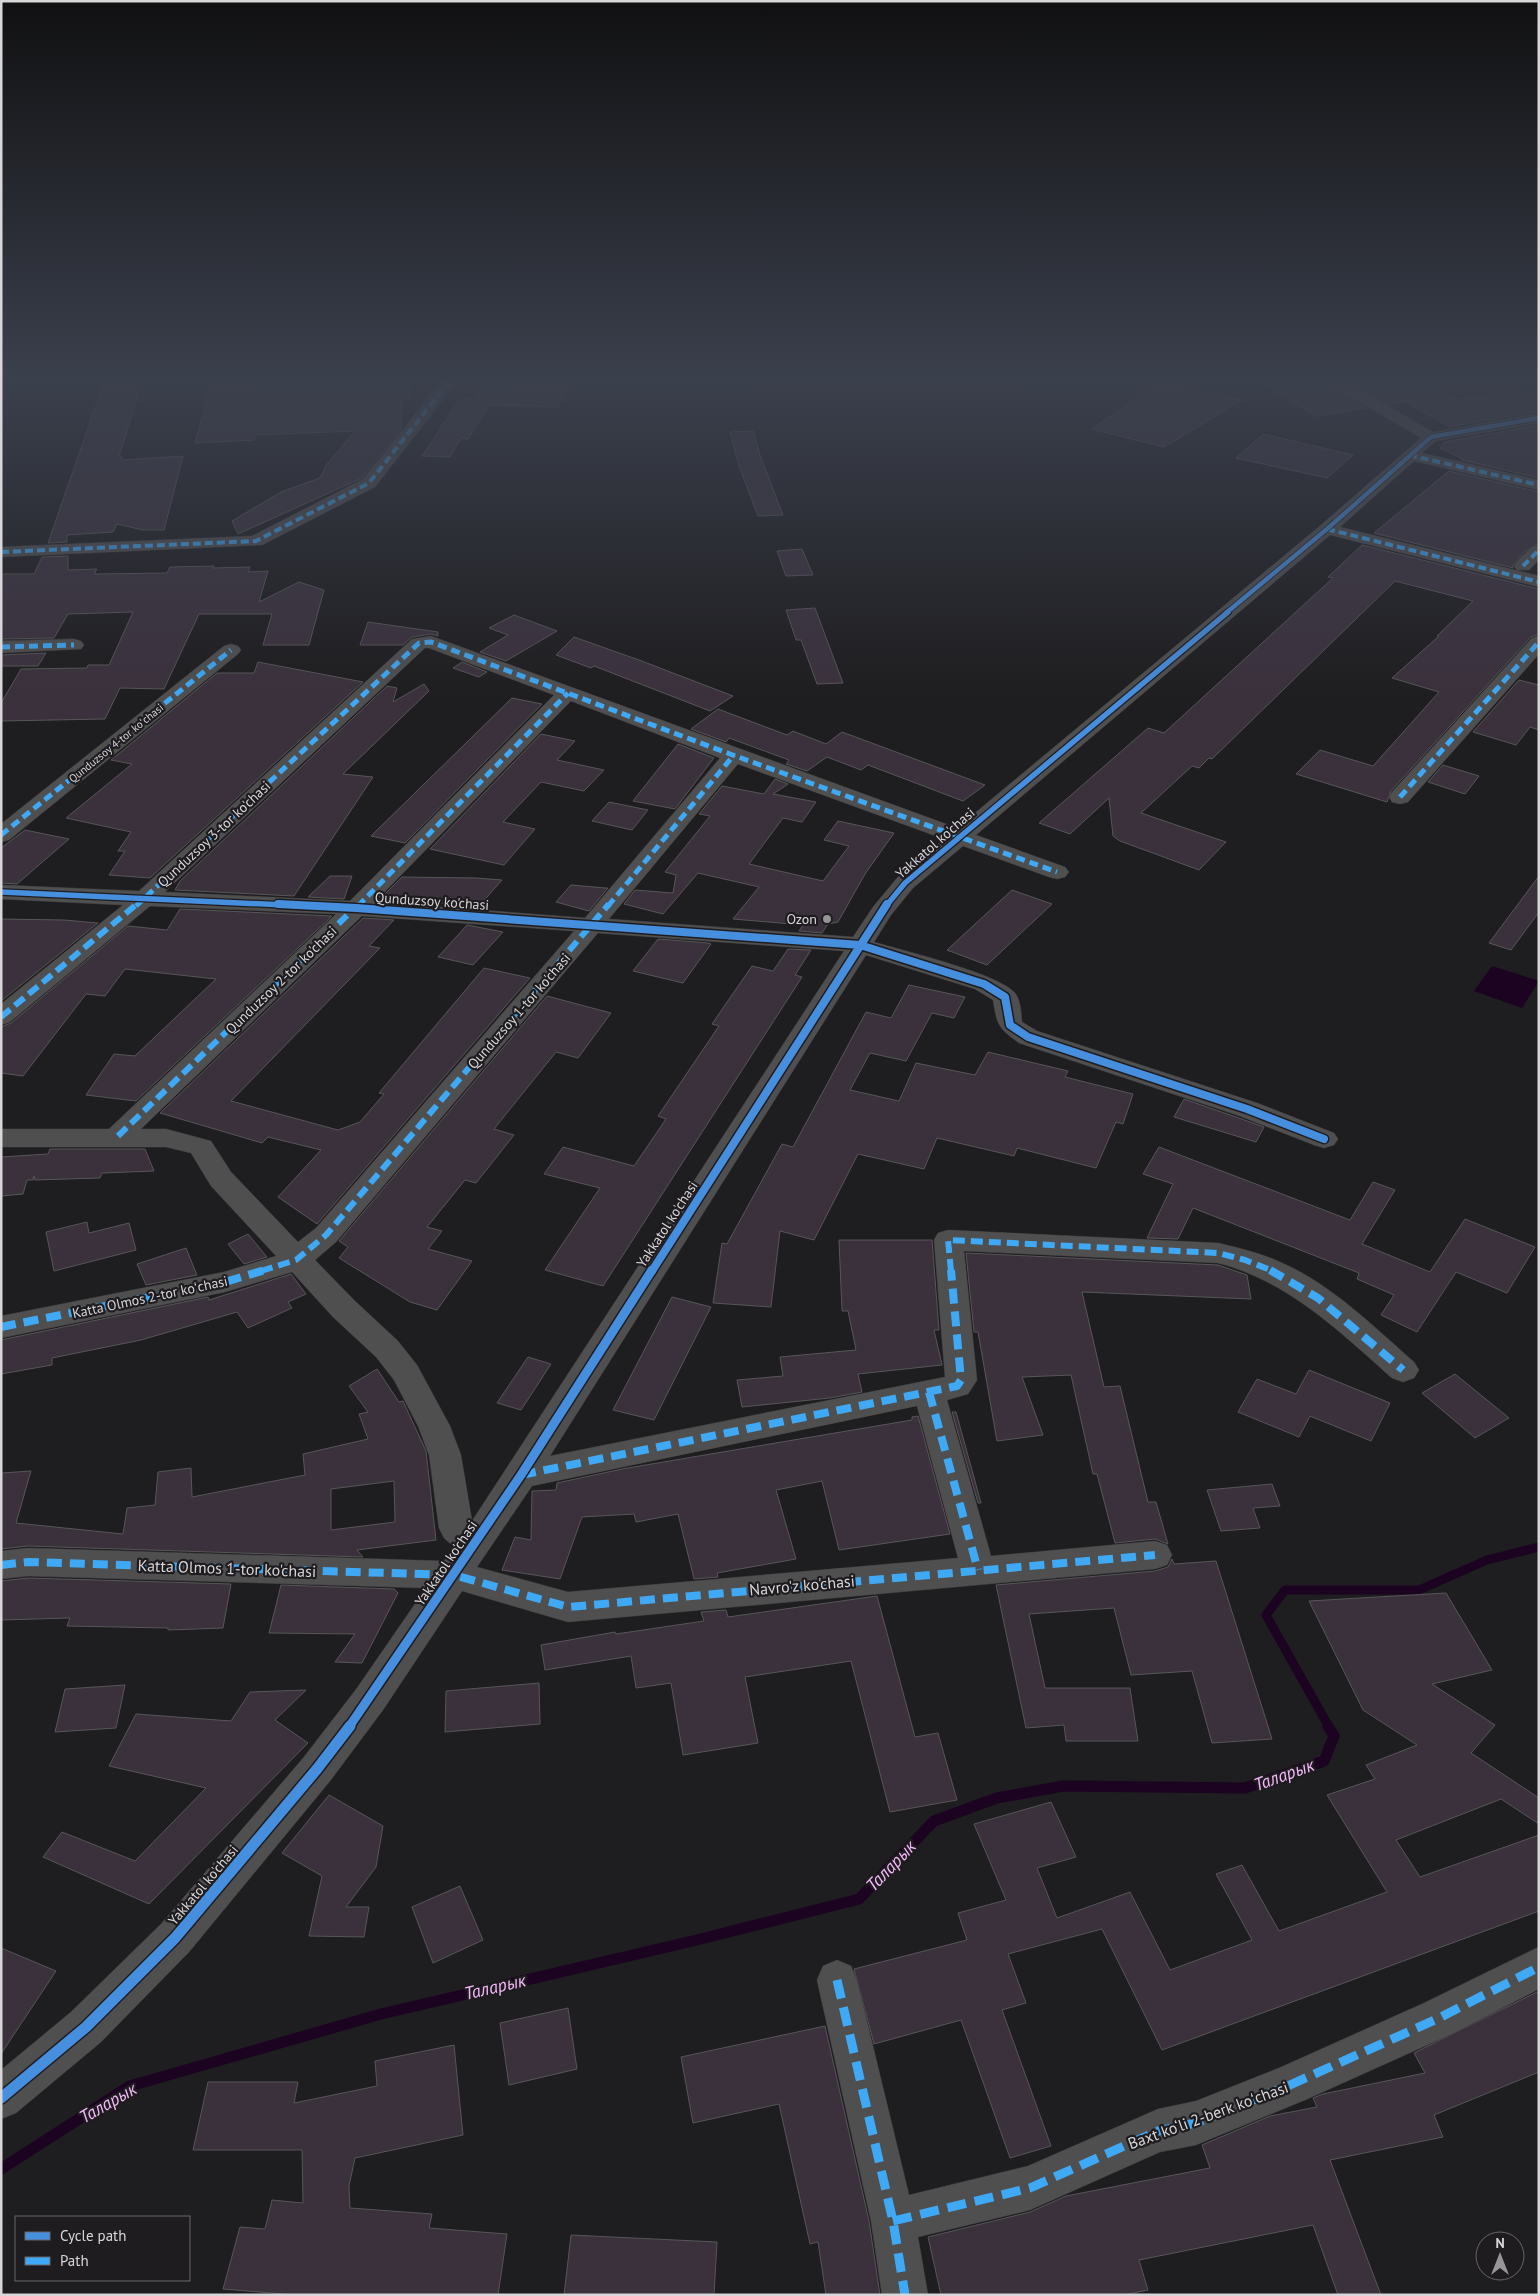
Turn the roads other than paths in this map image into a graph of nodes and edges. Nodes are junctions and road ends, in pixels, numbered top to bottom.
1 (363, 486) edge
2 (1374, 486) edge
3 (1327, 529) junction
4 (1539, 550) edge
5 (1, 552) edge
6 (1522, 566) dead end
7 (1539, 582) edge
8 (1539, 642) edge
9 (74, 645) dead end
10 (1, 647) edge
11 (231, 650) dead end
12 (568, 693) junction
13 (734, 755) junction
14 (1400, 798) dead end
15 (1, 835) edge
16 (961, 836) junction
17 (1057, 872) dead end
18 (1, 892) edge
19 (145, 898) junction
20 (356, 908) junction
21 (592, 926) junction
22 (860, 945) junction
23 (1, 1017) edge
24 (118, 1136) junction
25 (1, 1138) edge
26 (1324, 1139) dead end
27 (296, 1260) junction
28 (1, 1326) edge
29 (1403, 1370) dead end
30 (929, 1392) junction
31 (521, 1475) junction
32 (473, 1545) junction
33 (1155, 1555) dead end
34 (1, 1564) edge
35 (978, 1570) junction
36 (454, 1574) junction
37 (1539, 1967) edge
38 (837, 1980) dead end
39 (1, 2098) edge
40 (893, 2222) junction
41 (905, 2295) edge

1 - 5 street
2 - 3 street, Yakkatol ko'chasi
3 - 7 street
3 - 16 street, Yakkatol ko'chasi
4 - 6 street
8 - 14 street
9 - 10 street
11 - 15 street, Qunduzsoy 4-tor koʻchasi
12 - 13 street
12 - 19 street, Qunduzsoy 3-tor ko'chasi
12 - 20 street, Qunduzsoy 2-tor ko'chasi
13 - 16 street
13 - 21 street, Qunduzsoy 1-tor ko'chasi
16 - 17 street
16 - 22 street, Yakkatol ko'chasi
18 - 19 street, Qunduzsoy ko'chasi
19 - 20 street, Qunduzsoy ko'chasi
19 - 23 street, Qunduzsoy 3-tor ko'chasi
20 - 21 street, Qunduzsoy ko'chasi
20 - 24 street, Qunduzsoy 2-tor ko'chasi
21 - 22 street, Qunduzsoy ko'chasi
21 - 27 street, Qunduzsoy 1-tor ko'chasi
22 - 26 street, Qunduzsoy ko'chasi
22 - 31 street, Yakkatol ko'chasi
24 - 25 street
24 - 27 street
27 - 28 street, Katta Olmos 2-tor koʻchasi
27 - 32 street
29 - 30 street
30 - 31 street
30 - 35 street
31 - 32 street, Yakkatol ko'chasi
32 - 36 street, Yakkatol ko'chasi
33 - 35 street, Navro'z ko'chasi
34 - 36 street, Katta Olmos 1-tor ko'chasi
35 - 36 street, Navro'z ko'chasi
36 - 39 street, Yakkatol ko'chasi
37 - 40 street, Baxt ko‘li 2-berk koʻchasi
38 - 40 street
40 - 41 street

